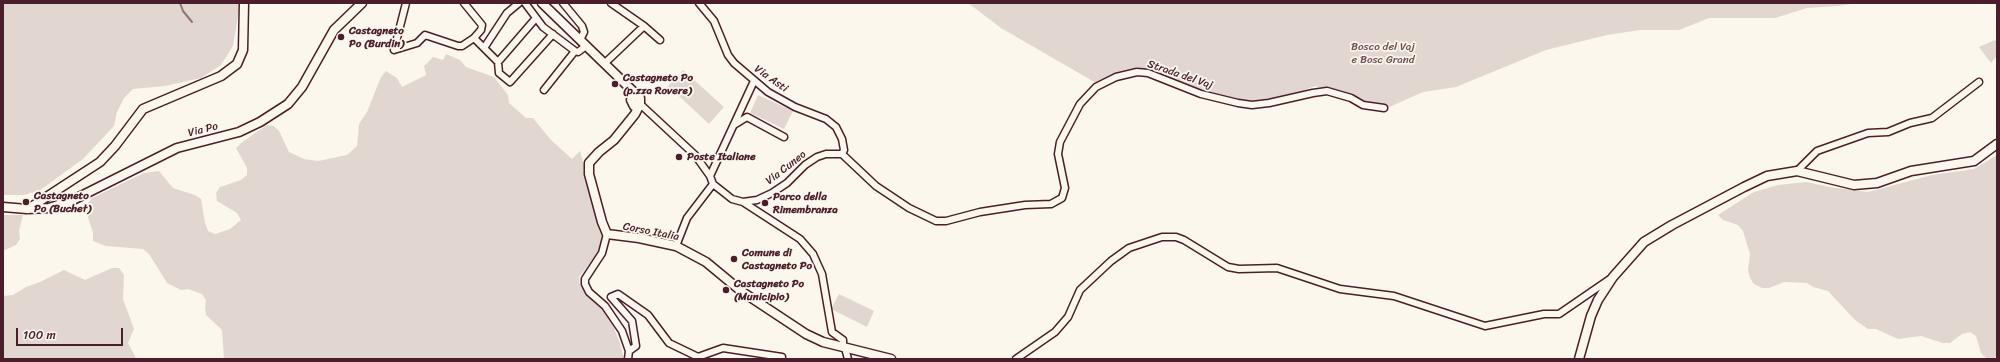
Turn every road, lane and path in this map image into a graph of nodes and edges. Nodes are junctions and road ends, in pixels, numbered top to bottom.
1 (244, 3) edge
2 (362, 3) edge
3 (406, 3) edge
4 (464, 3) edge
5 (519, 3) edge
6 (525, 3) edge
7 (542, 3) edge
8 (563, 3) edge
9 (611, 3) edge
10 (699, 3) edge
11 (536, 18) junction
12 (644, 26) junction
13 (553, 34) junction
14 (474, 38) junction
15 (660, 40) dead end
16 (583, 43) junction
17 (484, 48) junction
18 (575, 51) junction
19 (498, 62) junction
20 (605, 63) junction
21 (754, 81) junction
22 (1979, 82) dead end
23 (544, 90) dead end
24 (636, 102) junction
25 (1384, 108) dead end
26 (734, 125) junction
27 (784, 137) dead end
28 (1997, 144) edge
29 (842, 154) junction
30 (1797, 171) junction
31 (710, 176) junction
32 (713, 184) junction
33 (743, 202) junction
34 (3, 207) edge
35 (27, 209) junction
36 (607, 234) junction
37 (676, 246) junction
38 (1613, 277) junction
39 (844, 348) junction
40 (629, 351) junction
41 (782, 357) dead end
42 (628, 359) edge
43 (848, 359) edge
44 (891, 359) edge
45 (1016, 359) edge
46 (1579, 359) edge

1 - 35 street
2 - 35 street, Via Po
3 - 14 street
4 - 14 street
5 - 17 street
6 - 11 street
7 - 16 street
8 - 16 street
9 - 12 street
10 - 21 street, Via Asti
11 - 13 street
11 - 19 street
12 - 15 street
12 - 20 street
13 - 18 street
13 - 19 street
14 - 17 street
16 - 18 street
16 - 20 street
17 - 19 street
18 - 23 street
20 - 24 street
21 - 26 street
21 - 29 street, Via Asti
22 - 30 street
24 - 31 street
24 - 36 street, Corso Italia
25 - 29 street, Strada del Vaj
26 - 27 street
26 - 31 street
28 - 30 street
29 - 33 street, Via Cuneo
30 - 38 street
31 - 32 street
32 - 33 street
32 - 37 street
33 - 39 street
34 - 35 street, Via Po
36 - 37 street, Corso Italia
36 - 40 street
37 - 39 street, Corso Italia
38 - 45 street
38 - 46 street
39 - 43 street
39 - 44 street, Corso Italia
40 - 41 street
40 - 42 street

